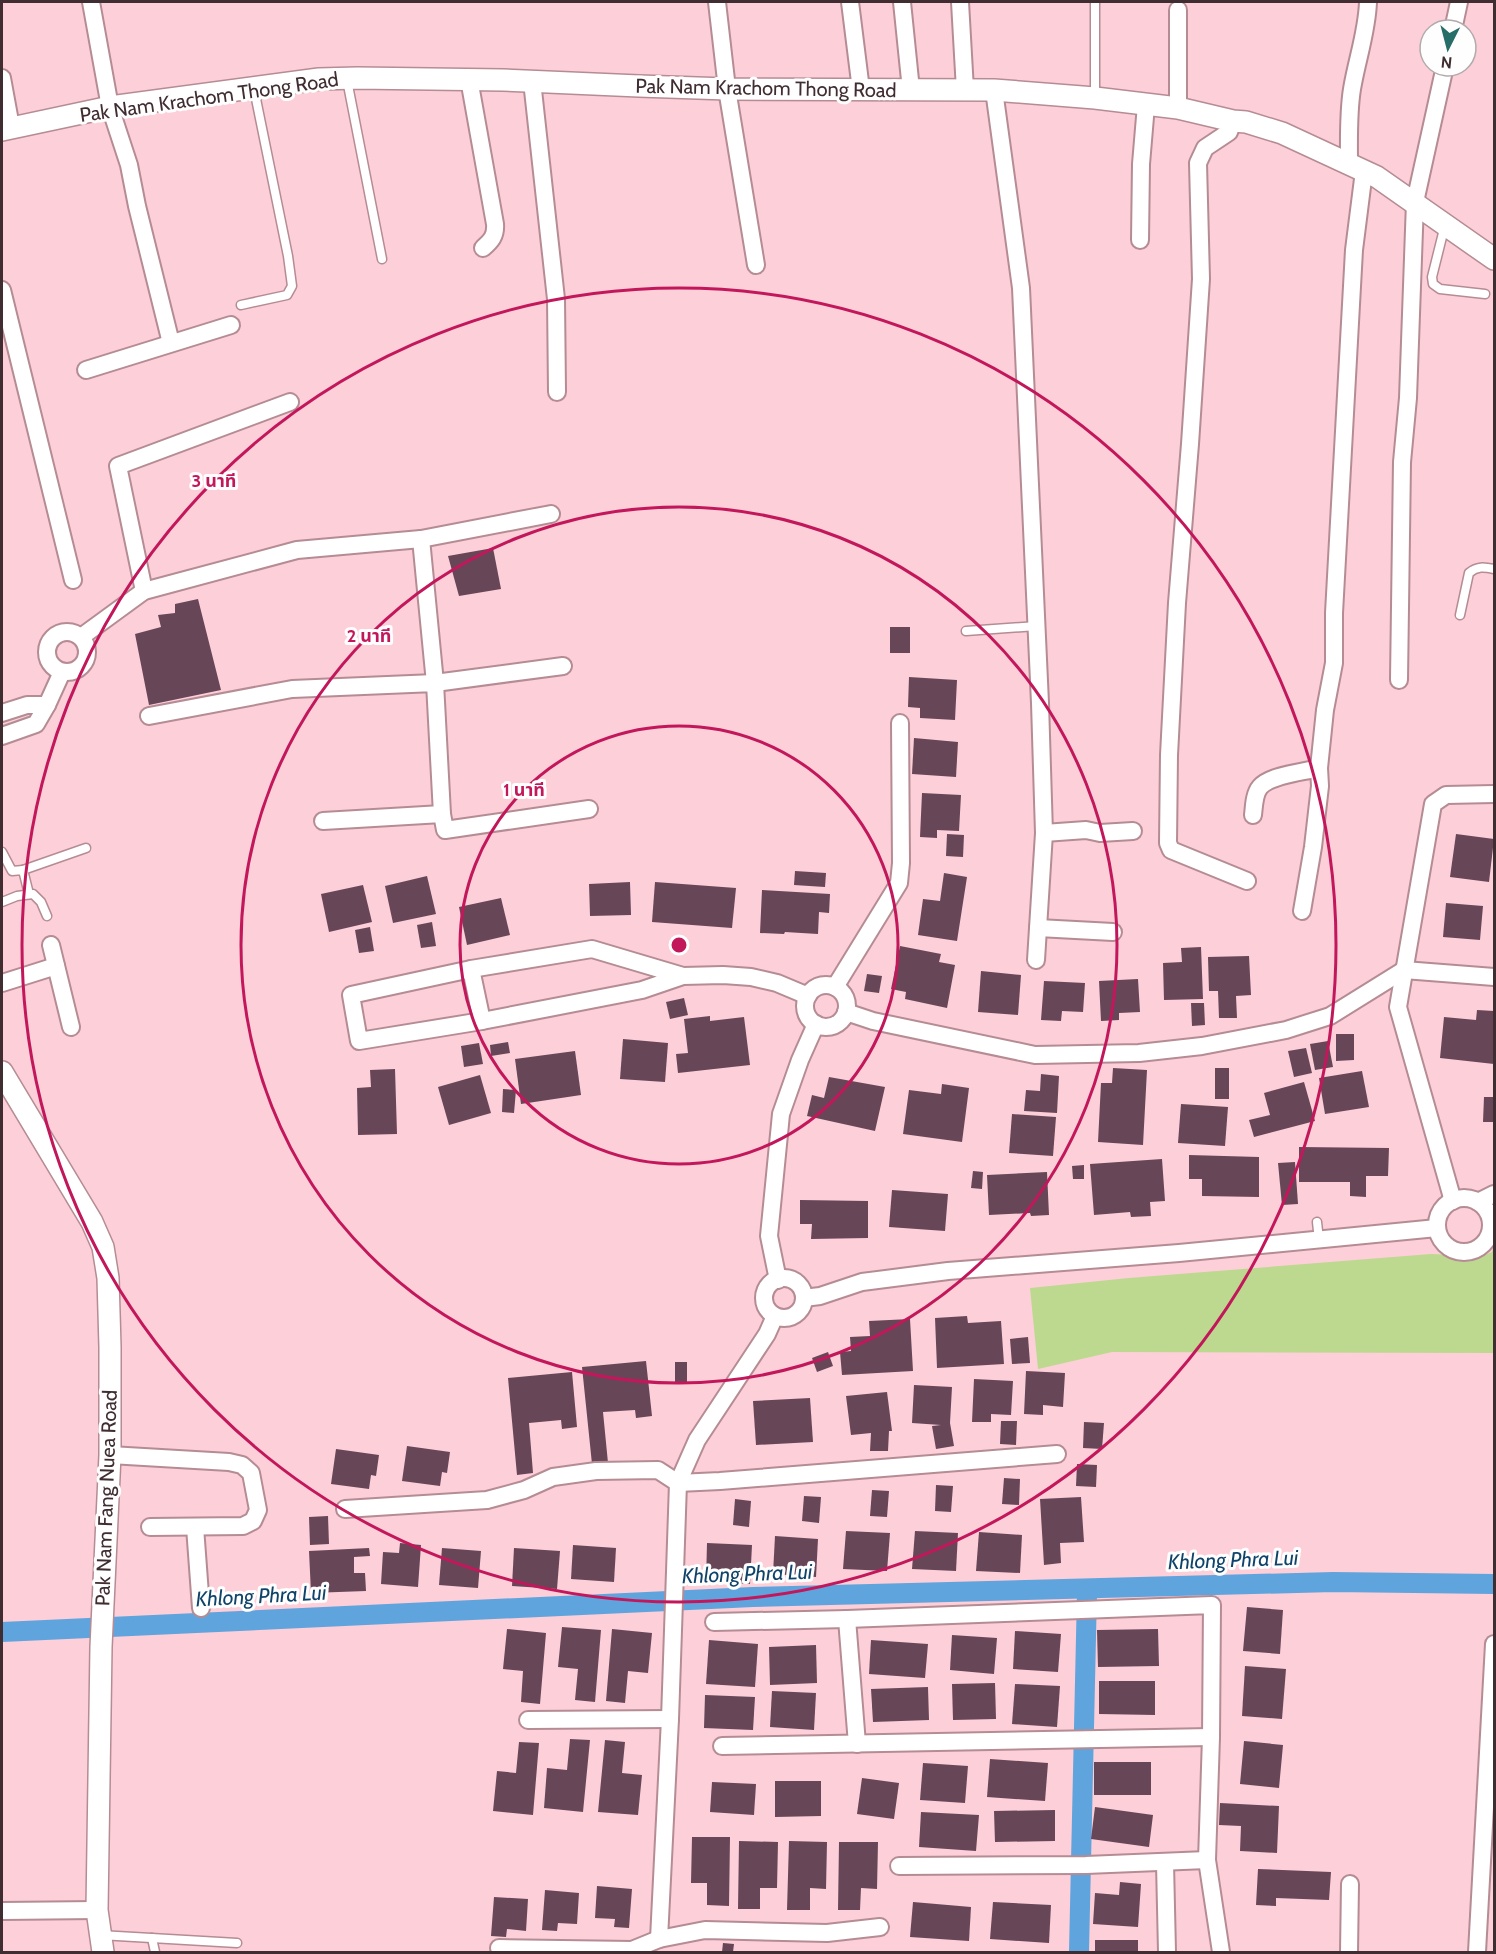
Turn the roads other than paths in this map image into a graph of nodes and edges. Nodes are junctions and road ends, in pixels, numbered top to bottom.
1 (91, 2) edge
2 (717, 2) edge
3 (850, 2) edge
4 (902, 2) edge
5 (960, 2) edge
6 (1095, 2) edge
7 (1368, 2) edge
8 (1459, 2) edge
9 (1178, 10) dead end
10 (1456, 18) edge
11 (2, 78) edge
12 (346, 78) junction
13 (1442, 78) edge
14 (469, 79) junction
15 (532, 81) junction
16 (254, 87) junction
17 (727, 89) junction
18 (861, 90) junction
19 (911, 90) junction
20 (965, 90) junction
21 (994, 90) junction
22 (1095, 98) junction
23 (1146, 105) junction
24 (110, 107) junction
25 (1178, 108) junction
26 (1233, 121) junction
27 (6, 129) edge
28 (1357, 167) junction
29 (1414, 201) junction
30 (1446, 224) junction
31 (1140, 240) dead end
32 (483, 248) dead end
33 (382, 259) dead end
34 (1494, 259) edge
35 (756, 265) dead end
36 (2, 290) edge
37 (1485, 294) dead end
38 (241, 305) dead end
39 (231, 325) dead end
40 (171, 343) junction
41 (87, 370) dead end
42 (557, 392) dead end
43 (290, 402) dead end
44 (551, 514) dead end
45 (421, 539) junction
46 (1494, 569) edge
47 (73, 580) dead end
48 (144, 591) junction
49 (1460, 615) dead end
50 (1037, 626) junction
51 (966, 631) dead end
52 (81, 638) junction
53 (563, 666) dead end
54 (62, 672) junction
55 (1398, 680) dead end
56 (435, 683) junction
57 (47, 705) junction
58 (2, 713) edge
59 (149, 716) dead end
60 (900, 723) dead end
61 (2, 736) edge
62 (1319, 768) junction
63 (1494, 794) edge
64 (590, 809) dead end
65 (442, 814) junction
66 (1253, 815) dead end
67 (323, 821) dead end
68 (1133, 831) dead end
69 (1044, 833) junction
70 (86, 848) dead end
71 (2, 852) edge
72 (23, 870) junction
73 (1247, 881) dead end
74 (29, 894) junction
75 (2, 902) edge
76 (1302, 911) dead end
77 (47, 916) dead end
78 (1038, 928) junction
79 (1113, 932) dead end
80 (51, 945) dead end
81 (1035, 960) dead end
82 (56, 966) junction
83 (471, 969) junction
84 (1404, 970) junction
85 (683, 976) junction
86 (1494, 976) edge
87 (2, 982) edge
88 (835, 987) junction
89 (808, 996) junction
90 (846, 1011) junction
91 (482, 1021) junction
92 (816, 1024) junction
93 (71, 1027) dead end
94 (2, 1072) edge
95 (1494, 1194) edge
96 (1453, 1200) junction
97 (1478, 1202) junction
98 (1492, 1220) edge
99 (1317, 1222) dead end
100 (1437, 1228) junction
101 (1319, 1239) junction
102 (778, 1280) junction
103 (804, 1298) junction
104 (775, 1316) junction
105 (1057, 1454) dead end
106 (110, 1455) junction
107 (678, 1482) junction
108 (345, 1509) dead end
109 (150, 1527) dead end
110 (195, 1527) junction
111 (201, 1608) dead end
112 (848, 1619) junction
113 (714, 1622) dead end
114 (1494, 1644) edge
115 (670, 1719) junction
116 (528, 1720) dead end
117 (1211, 1737) junction
118 (857, 1743) junction
119 (722, 1746) dead end
120 (1207, 1860) junction
121 (1165, 1863) junction
122 (899, 1866) dead end
123 (1350, 1884) dead end
124 (97, 1910) junction
125 (2, 1911) edge
126 (1487, 1920) edge
127 (880, 1927) dead end
128 (152, 1938) junction
129 (659, 1939) junction
130 (237, 1942) dead end
131 (101, 1944) edge
132 (499, 1948) dead end
133 (155, 1953) edge
134 (1167, 1953) edge
135 (1221, 1953) edge
136 (1349, 1953) edge
137 (1477, 1953) edge

1 - 24 street
2 - 17 street
3 - 18 street
4 - 19 street
5 - 20 street
6 - 22 lane
7 - 28 street
8 - 10 street
9 - 25 street
11 - 27 street
12 - 14 street, Pak Nam Krachom Thong Road
12 - 16 street, Pak Nam Krachom Thong Road
12 - 33 lane
13 - 29 street
14 - 15 street, Pak Nam Krachom Thong Road
14 - 32 street
15 - 17 street, Pak Nam Krachom Thong Road
15 - 42 street
16 - 24 street, Pak Nam Krachom Thong Road
16 - 38 lane
17 - 18 street, Pak Nam Krachom Thong Road
17 - 35 street
18 - 19 street, Pak Nam Krachom Thong Road
19 - 20 street, Pak Nam Krachom Thong Road
20 - 21 street, Pak Nam Krachom Thong Road
21 - 22 street, Pak Nam Krachom Thong Road
21 - 50 street
22 - 23 street, Pak Nam Krachom Thong Road
23 - 25 street, Pak Nam Krachom Thong Road
23 - 31 street
24 - 27 street, Pak Nam Krachom Thong Road
24 - 40 street
25 - 26 street, Pak Nam Krachom Thong Road
26 - 28 street, Pak Nam Krachom Thong Road
26 - 73 street
28 - 29 street, Pak Nam Krachom Thong Road
28 - 62 street
29 - 30 street, Pak Nam Krachom Thong Road
29 - 55 street
30 - 34 street, Pak Nam Krachom Thong Road
30 - 37 lane
36 - 47 street
39 - 40 street
40 - 41 street
43 - 48 street
44 - 45 street
45 - 48 street
45 - 56 street
46 - 49 lane
48 - 52 street
50 - 51 lane
50 - 69 street
52 - 54 street
52 - 54 street
53 - 56 street
54 - 57 street
56 - 59 street
56 - 65 street
57 - 58 street
57 - 61 street
60 - 88 street
62 - 66 street
62 - 76 street
63 - 84 street
64 - 65 street
65 - 67 street
68 - 69 street
69 - 78 street
70 - 72 lane
71 - 72 lane
72 - 74 lane
74 - 75 lane
74 - 77 lane
78 - 79 street
78 - 81 street
80 - 82 street
82 - 87 street
82 - 93 street
83 - 85 street
83 - 91 street
83 - 91 street
84 - 86 street
84 - 90 street
84 - 96 street
85 - 89 street
85 - 91 street
88 - 89 street
88 - 90 street
89 - 92 street
90 - 92 street
92 - 102 street
94 - 106 street, Pak Nam Fang Nuea Road
95 - 97 street
96 - 97 street
96 - 100 street
97 - 98 street
98 - 100 street
99 - 101 lane
100 - 101 street
101 - 103 street
102 - 103 street
102 - 104 street
103 - 104 street
104 - 107 street
105 - 107 street
106 - 110 street
106 - 124 street, Pak Nam Fang Nuea Road
107 - 108 street
107 - 115 street
109 - 110 street
110 - 111 street
112 - 113 street
112 - 117 street
112 - 118 street
114 - 126 street
115 - 116 street
115 - 129 street
117 - 118 street
117 - 120 street
118 - 119 street
120 - 121 street
120 - 135 street
121 - 122 street
121 - 134 street
123 - 136 street
124 - 125 street
124 - 131 street, Pak Nam Fang Nuea Road
126 - 137 street
127 - 129 street
128 - 130 lane
128 - 131 lane
128 - 133 lane
129 - 132 street

